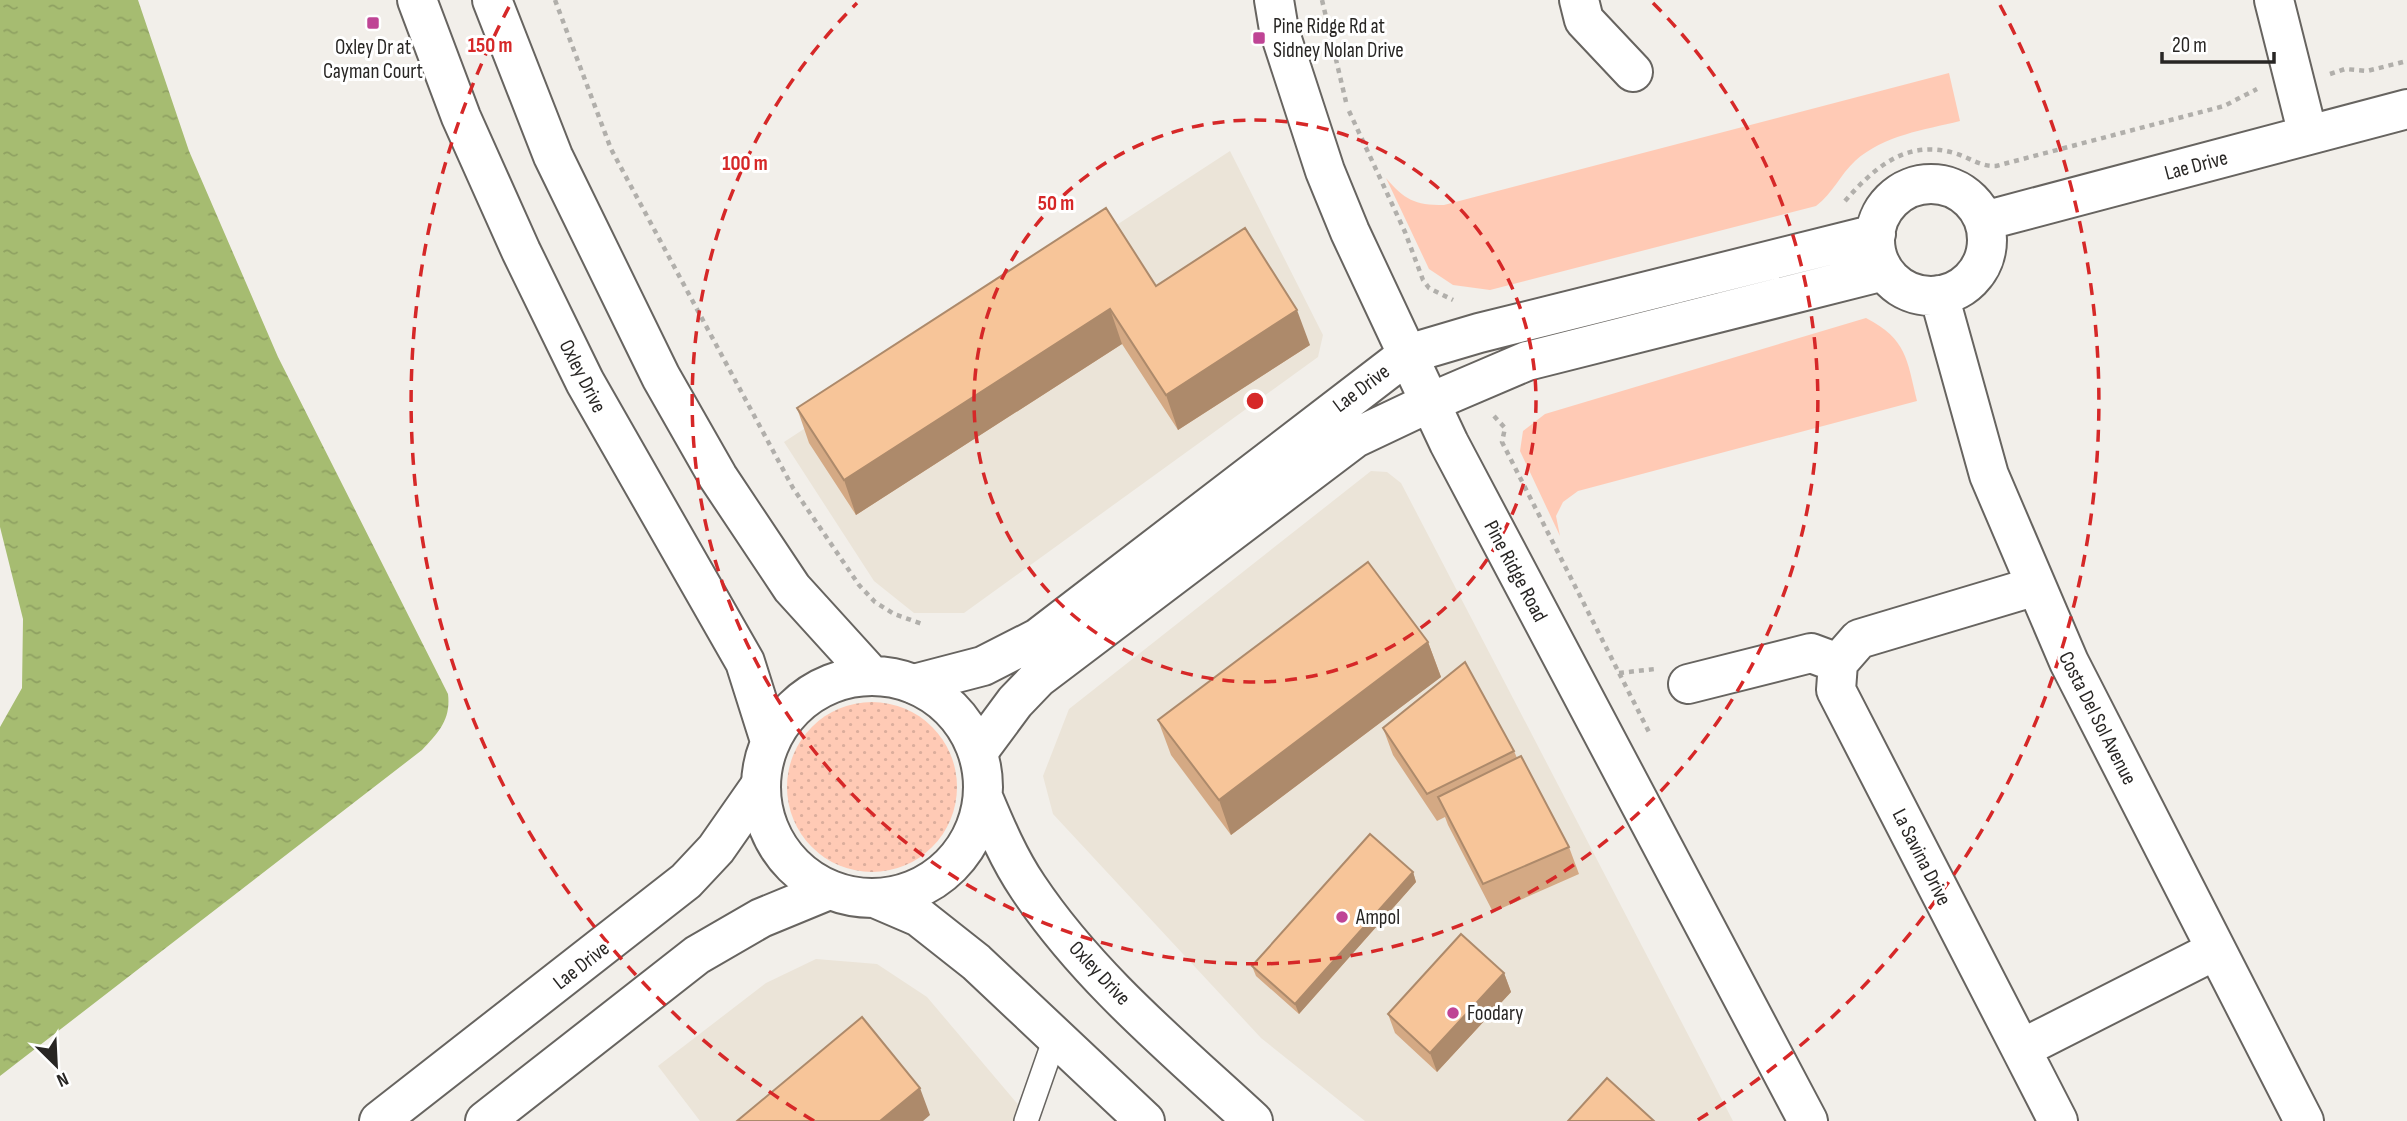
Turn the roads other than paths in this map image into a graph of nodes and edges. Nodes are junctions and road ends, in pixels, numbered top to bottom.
1 (417, 0) edge
2 (492, 0) edge
3 (1275, 0) edge
4 (1579, 0) edge
5 (2274, 0) edge
6 (1633, 72) dead end
7 (2407, 109) edge
8 (2308, 135) junction
9 (1984, 221) junction
10 (1875, 234) junction
11 (1884, 271) junction
12 (1939, 295) junction
13 (1408, 354) junction
14 (1431, 402) junction
15 (2036, 586) junction
16 (1838, 663) junction
17 (871, 675) junction
18 (914, 684) junction
19 (1688, 684) dead end
20 (770, 741) junction
21 (978, 752) junction
22 (760, 786) junction
23 (983, 797) junction
24 (829, 890) junction
25 (877, 898) junction
26 (2216, 950) junction
27 (1056, 1035) junction
28 (2021, 1049) junction
29 (379, 1121) edge
30 (485, 1121) edge
31 (1027, 1121) edge
32 (1144, 1121) edge
33 (1253, 1121) edge
34 (1808, 1121) edge
35 (2058, 1121) edge
36 (2304, 1121) edge

1 - 20 street, Oxley Drive
2 - 17 street
3 - 13 street, Pine Ridge Road
4 - 6 street
5 - 8 street
7 - 8 street, Lae Drive
8 - 9 street, Lae Drive
9 - 10 street
9 - 12 street
10 - 11 street
10 - 13 street, Lae Drive
11 - 12 street
11 - 14 street, Lae Drive
12 - 15 street, Costa Del Sol Avenue
13 - 14 street, Pine Ridge Road
13 - 18 street, Lae Drive
14 - 21 street, Lae Drive
14 - 34 street, Pine Ridge Road
15 - 16 street
15 - 26 street, Costa Del Sol Avenue
16 - 19 street
16 - 28 street, La Savina Drive
17 - 18 street
17 - 20 street
18 - 21 street
20 - 22 street
21 - 23 street
22 - 24 street
22 - 29 street, Lae Drive
23 - 25 street
23 - 33 street, Oxley Drive
24 - 25 street
24 - 30 street
25 - 27 street
26 - 28 street
26 - 36 street, Costa Del Sol Avenue
27 - 31 lane
27 - 32 street
28 - 35 street, La Savina Drive

